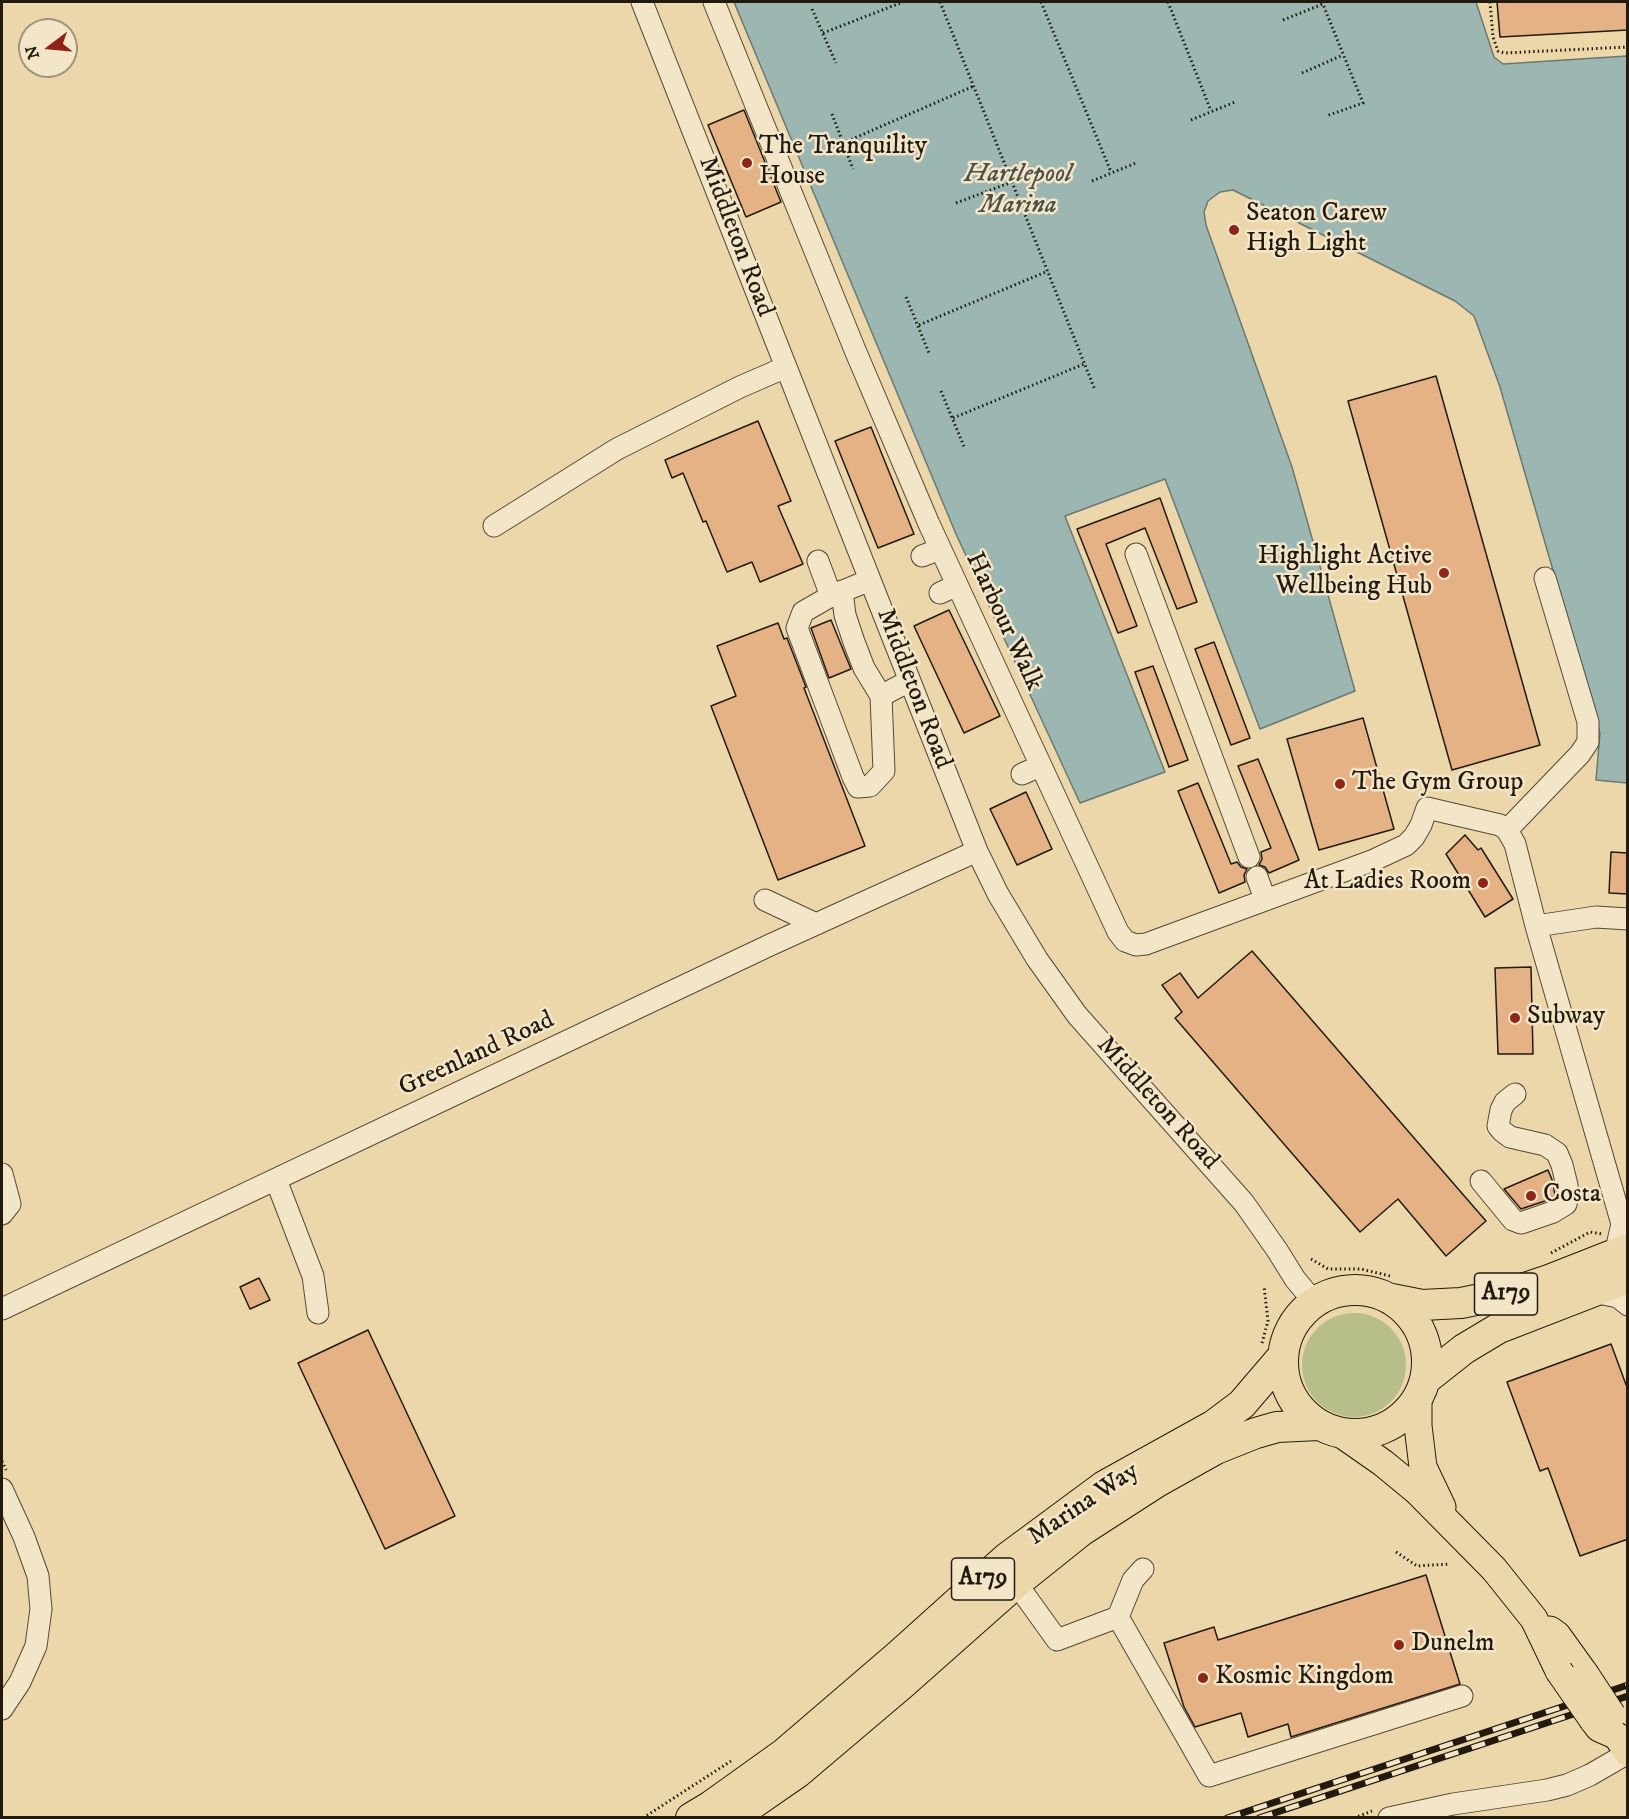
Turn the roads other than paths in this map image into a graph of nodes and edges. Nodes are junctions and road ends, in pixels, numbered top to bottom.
1 (642, 2) edge
2 (714, 2) edge
3 (786, 367) junction
4 (494, 526) dead end
5 (1136, 554) dead end
6 (818, 561) dead end
7 (1545, 578) dead end
8 (870, 580) junction
9 (837, 593) junction
10 (909, 681) junction
11 (881, 696) junction
12 (1507, 830) junction
13 (977, 851) junction
14 (1249, 857) dead end
15 (1257, 878) dead end
16 (1265, 899) junction
17 (765, 900) dead end
18 (1628, 919) edge
19 (816, 924) junction
20 (1536, 926) junction
21 (1515, 1094) dead end
22 (2, 1174) edge
23 (276, 1180) junction
24 (1481, 1181) dead end
25 (2, 1214) edge
26 (1620, 1245) edge
27 (1396, 1289) junction
28 (1592, 1292) junction
29 (1314, 1302) junction
30 (1628, 1305) edge
31 (2, 1309) edge
32 (318, 1313) dead end
33 (1271, 1353) junction
34 (1422, 1389) junction
35 (1330, 1429) junction
36 (2, 1489) edge
37 (1451, 1524) junction
38 (1143, 1569) dead end
39 (1016, 1583) junction
40 (1118, 1617) junction
41 (1462, 1696) dead end
42 (2, 1709) edge
43 (1615, 1735) edge
44 (1391, 1817) edge
45 (691, 1818) edge
46 (732, 1818) edge

1 - 3 street, Middleton Road
2 - 16 street, Harbour Walk
3 - 4 street
3 - 8 street, Middleton Road
5 - 14 street
6 - 9 street
7 - 12 street
8 - 9 street
8 - 10 street, Middleton Road
9 - 11 street
9 - 11 street
10 - 11 street
10 - 13 street, Middleton Road
12 - 16 street, Harbour Walk
12 - 20 street
13 - 19 street, Greenland Road
13 - 29 street, Middleton Road
15 - 16 street
17 - 19 street
18 - 20 street
19 - 23 street, Greenland Road
20 - 26 street
21 - 24 street
22 - 25 street
23 - 31 street, Greenland Road
23 - 32 street
26 - 27 highway, A179
26 - 28 highway, A179
27 - 29 highway, A179
27 - 34 highway, A179
28 - 30 street
28 - 34 highway, A179
29 - 33 highway, A179
33 - 35 highway, A179
33 - 45 highway, Marina Way / A179
34 - 35 highway, A179
34 - 37 main road
35 - 37 main road
35 - 39 highway, Marina Way / A179
36 - 42 street
37 - 43 main road, bridge
38 - 40 street
39 - 40 street
39 - 46 highway, Marina Way / A179
40 - 41 street
43 - 44 street

